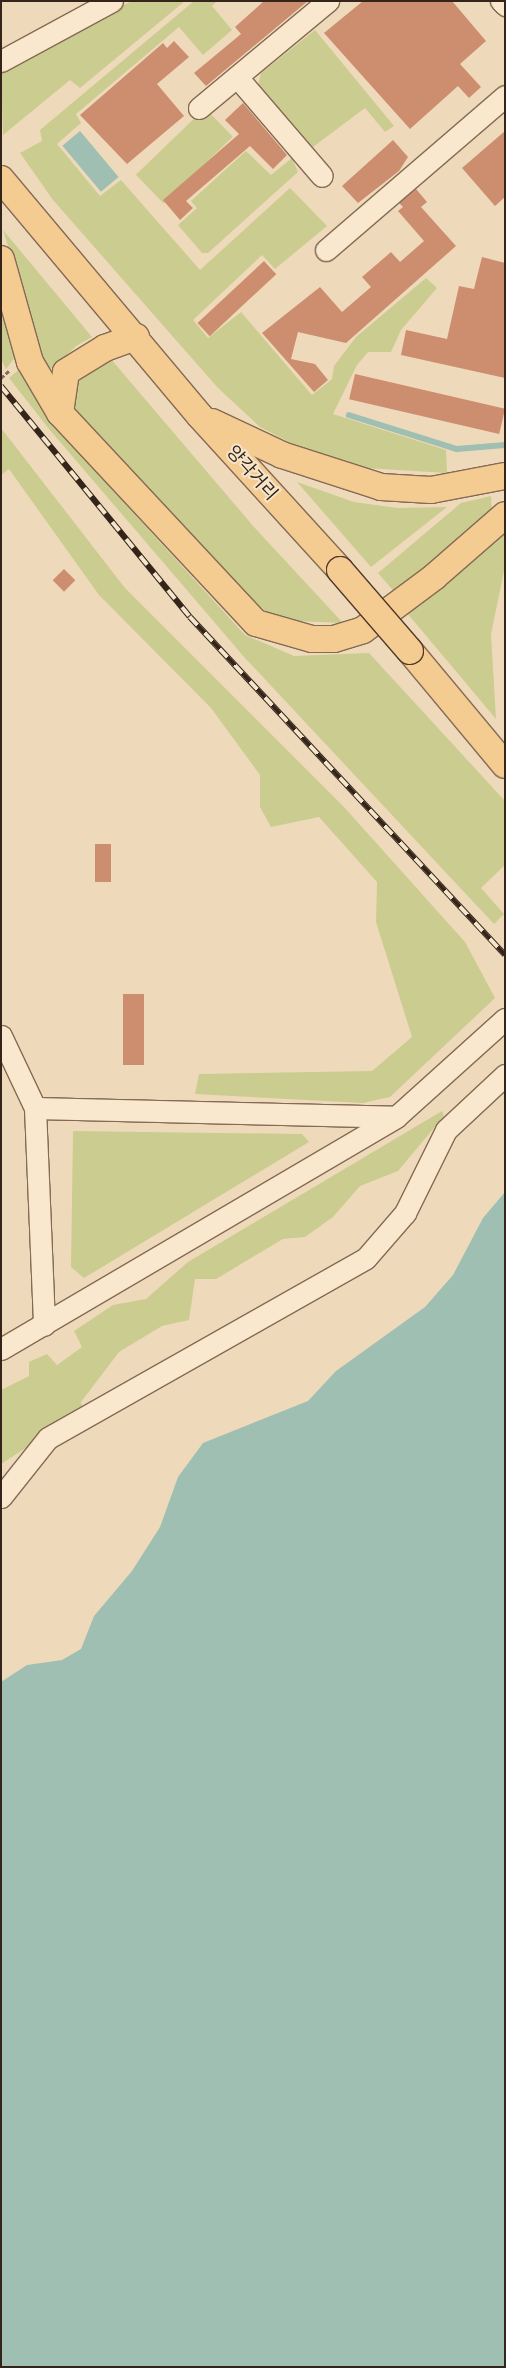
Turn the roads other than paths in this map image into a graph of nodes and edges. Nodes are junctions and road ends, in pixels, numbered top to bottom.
1 (112, 1) edge
2 (328, 1) edge
3 (501, 1) edge
4 (505, 6) edge
5 (1, 61) edge
6 (237, 77) junction
7 (505, 96) edge
8 (200, 108) dead end
9 (322, 176) dead end
10 (1, 179) edge
11 (326, 250) dead end
12 (1, 258) edge
13 (136, 337) junction
14 (60, 413) junction
15 (200, 416) junction
16 (505, 476) edge
17 (505, 515) edge
18 (505, 765) edge
19 (505, 1019) edge
20 (1, 1036) edge
21 (505, 1075) edge
22 (35, 1108) junction
23 (396, 1117) junction
24 (44, 1326) junction
25 (1, 1349) edge
26 (1, 1497) edge

1 - 5 street
2 - 6 street
3 - 4 street
6 - 8 street
6 - 9 street
7 - 11 street
10 - 13 main road, 양각거리
12 - 14 main road
13 - 14 main road
13 - 15 main road, 양각거리
14 - 17 main road
15 - 16 main road
15 - 18 main road, 양각거리, bridge
19 - 23 street
20 - 22 street
21 - 26 street
22 - 23 street
22 - 24 street
23 - 24 street
24 - 25 street

